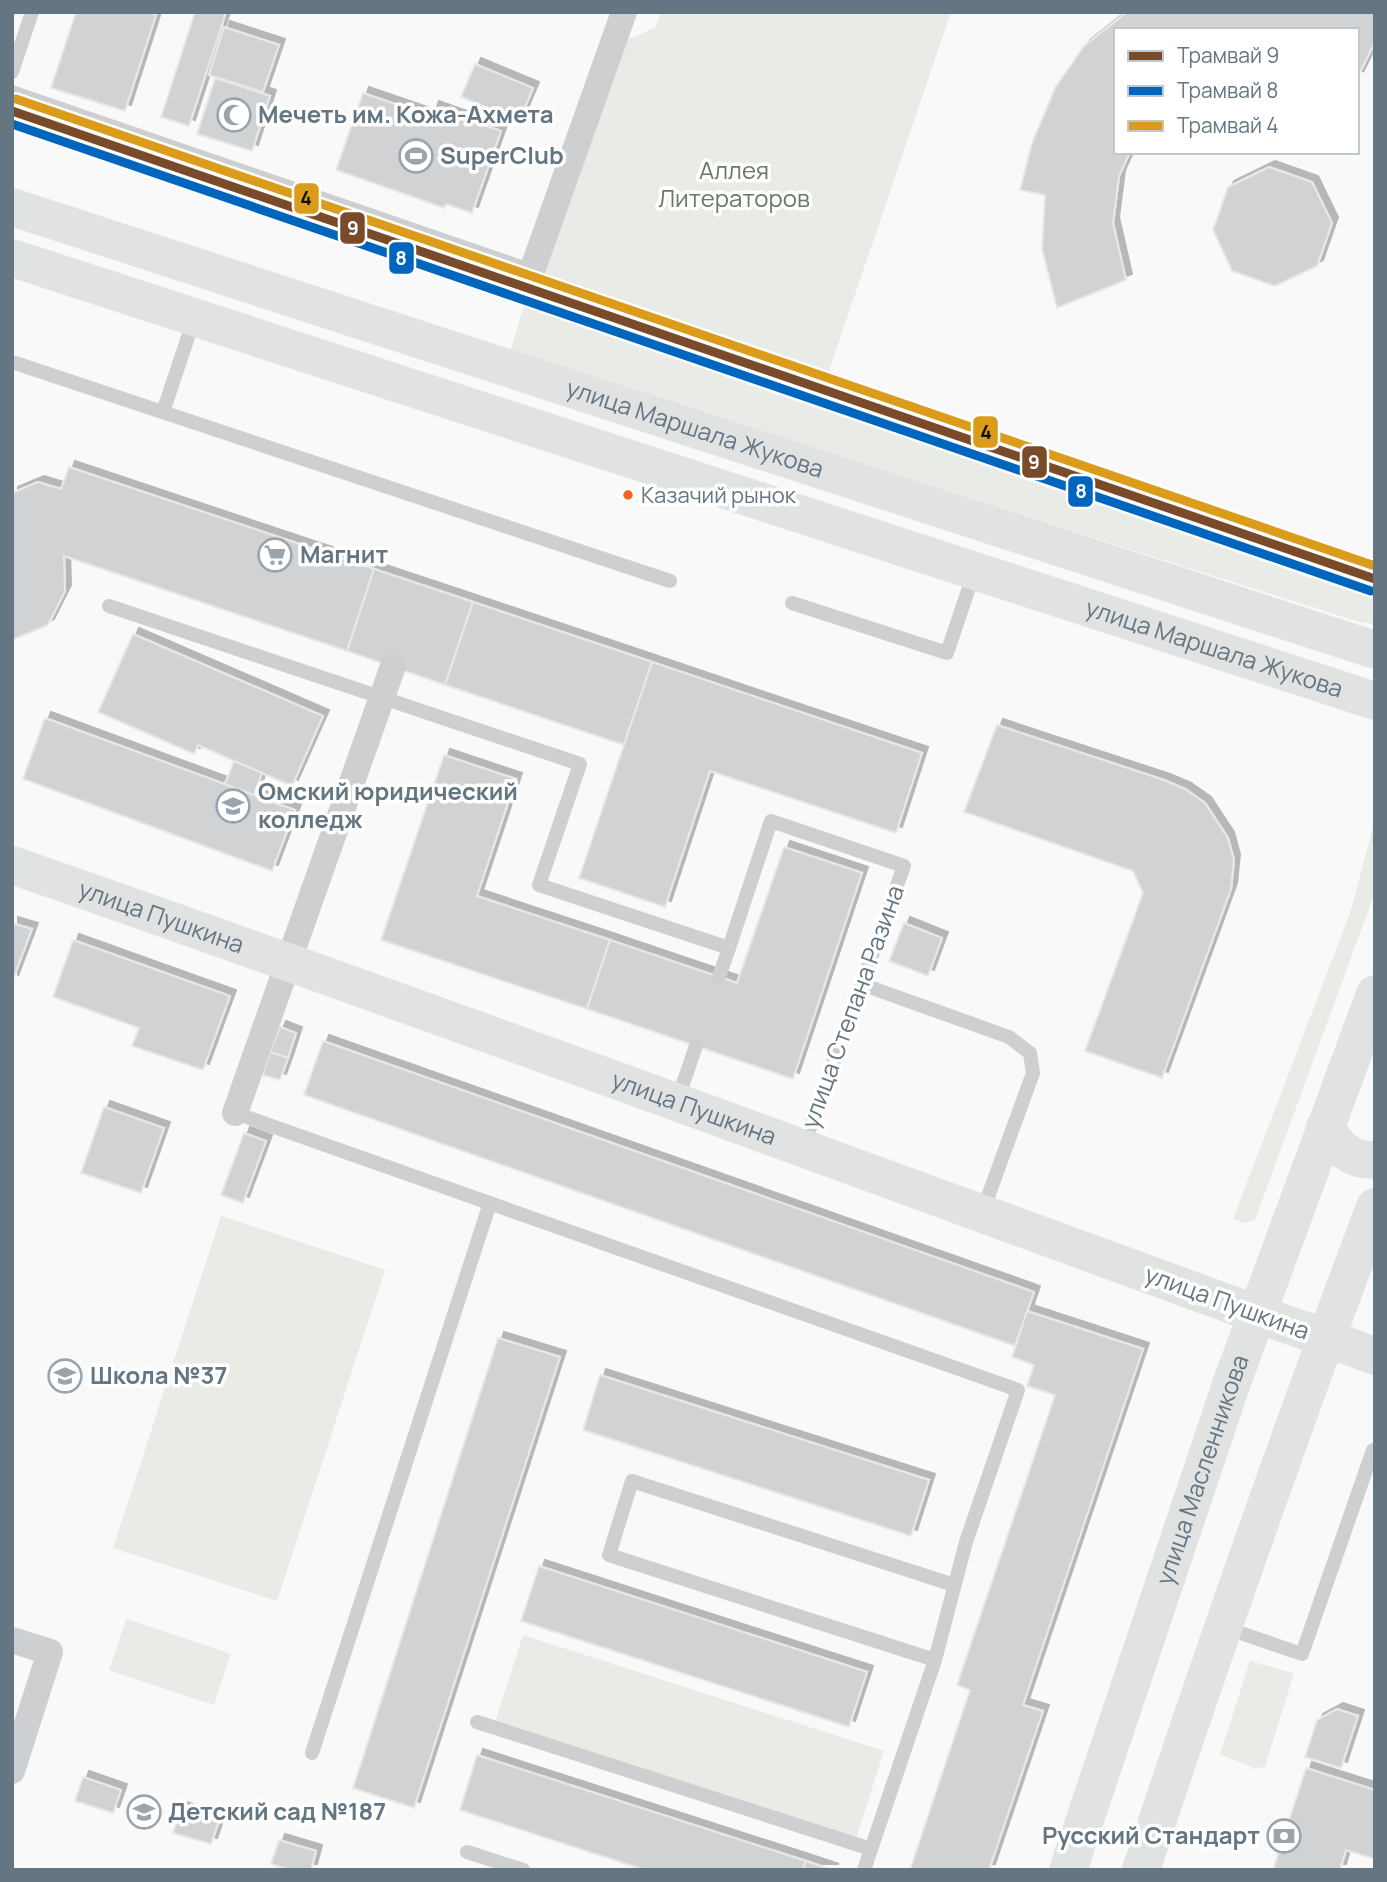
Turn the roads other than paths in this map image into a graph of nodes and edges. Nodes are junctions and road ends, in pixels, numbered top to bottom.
1 (32, 12) edge
2 (624, 12) edge
3 (12, 72) edge
4 (12, 92) edge
5 (12, 207) edge
6 (12, 258) edge
7 (533, 268) joint
8 (195, 318) junction
9 (12, 362) edge
10 (163, 412) junction
11 (975, 569) junction
12 (670, 581) dead end
13 (792, 603) dead end
14 (109, 606) dead end
15 (1375, 650) edge
16 (393, 666) dead end
17 (382, 698) junction
18 (1375, 701) edge
19 (12, 865) edge
20 (729, 948) junction
21 (289, 961) junction
22 (719, 977) dead end
23 (862, 984) junction
24 (1375, 994) edge
25 (696, 1046) dead end
26 (677, 1101) junction
27 (235, 1113) joint
28 (1325, 1127) junction
29 (802, 1149) junction
30 (1375, 1160) edge
31 (490, 1203) junction
32 (1375, 1208) edge
33 (981, 1214) junction
34 (1257, 1314) junction
35 (1325, 1338) junction
36 (1375, 1356) edge
37 (1373, 1450) edge
38 (954, 1585) junction
39 (1222, 1626) junction
40 (12, 1640) edge
41 (934, 1660) junction
42 (477, 1721) dead end
43 (312, 1753) dead end
44 (12, 1771) edge
45 (871, 1849) junction
46 (467, 1853) dead end
47 (523, 1870) edge
48 (864, 1870) edge
49 (1068, 1870) edge
50 (1141, 1870) edge

1 - 3 lane
2 - 7 street
4 - 7 lane
5 - 15 main road, улица Маршала Жукова
6 - 8 main road, улица Маршала Жукова
8 - 10 lane
8 - 11 main road, улица Маршала Жукова
9 - 10 lane
10 - 12 lane
11 - 13 lane
11 - 18 main road, улица Маршала Жукова
14 - 17 lane
16 - 17 street
17 - 20 lane
17 - 21 street
19 - 21 main road, улица Пушкина
20 - 22 lane
20 - 23 lane, улица Степана Разина
21 - 26 main road, улица Пушкина
21 - 27 street
23 - 29 lane, улица Степана Разина
23 - 33 lane
24 - 28 main road, улица Масленникова
25 - 26 lane
26 - 29 main road, улица Пушкина
27 - 31 lane
28 - 30 main road
28 - 34 main road, улица Масленникова
29 - 33 main road, улица Пушкина
31 - 38 lane
31 - 43 lane
32 - 35 main road
33 - 34 main road, улица Пушкина
34 - 35 main road, улица Пушкина
34 - 49 main road, улица Масленникова
35 - 36 main road, улица Пушкина
35 - 39 main road
37 - 39 lane
38 - 41 lane
38 - 41 lane
39 - 50 main road
40 - 44 street
41 - 45 lane
42 - 45 lane
45 - 48 lane
46 - 47 lane

